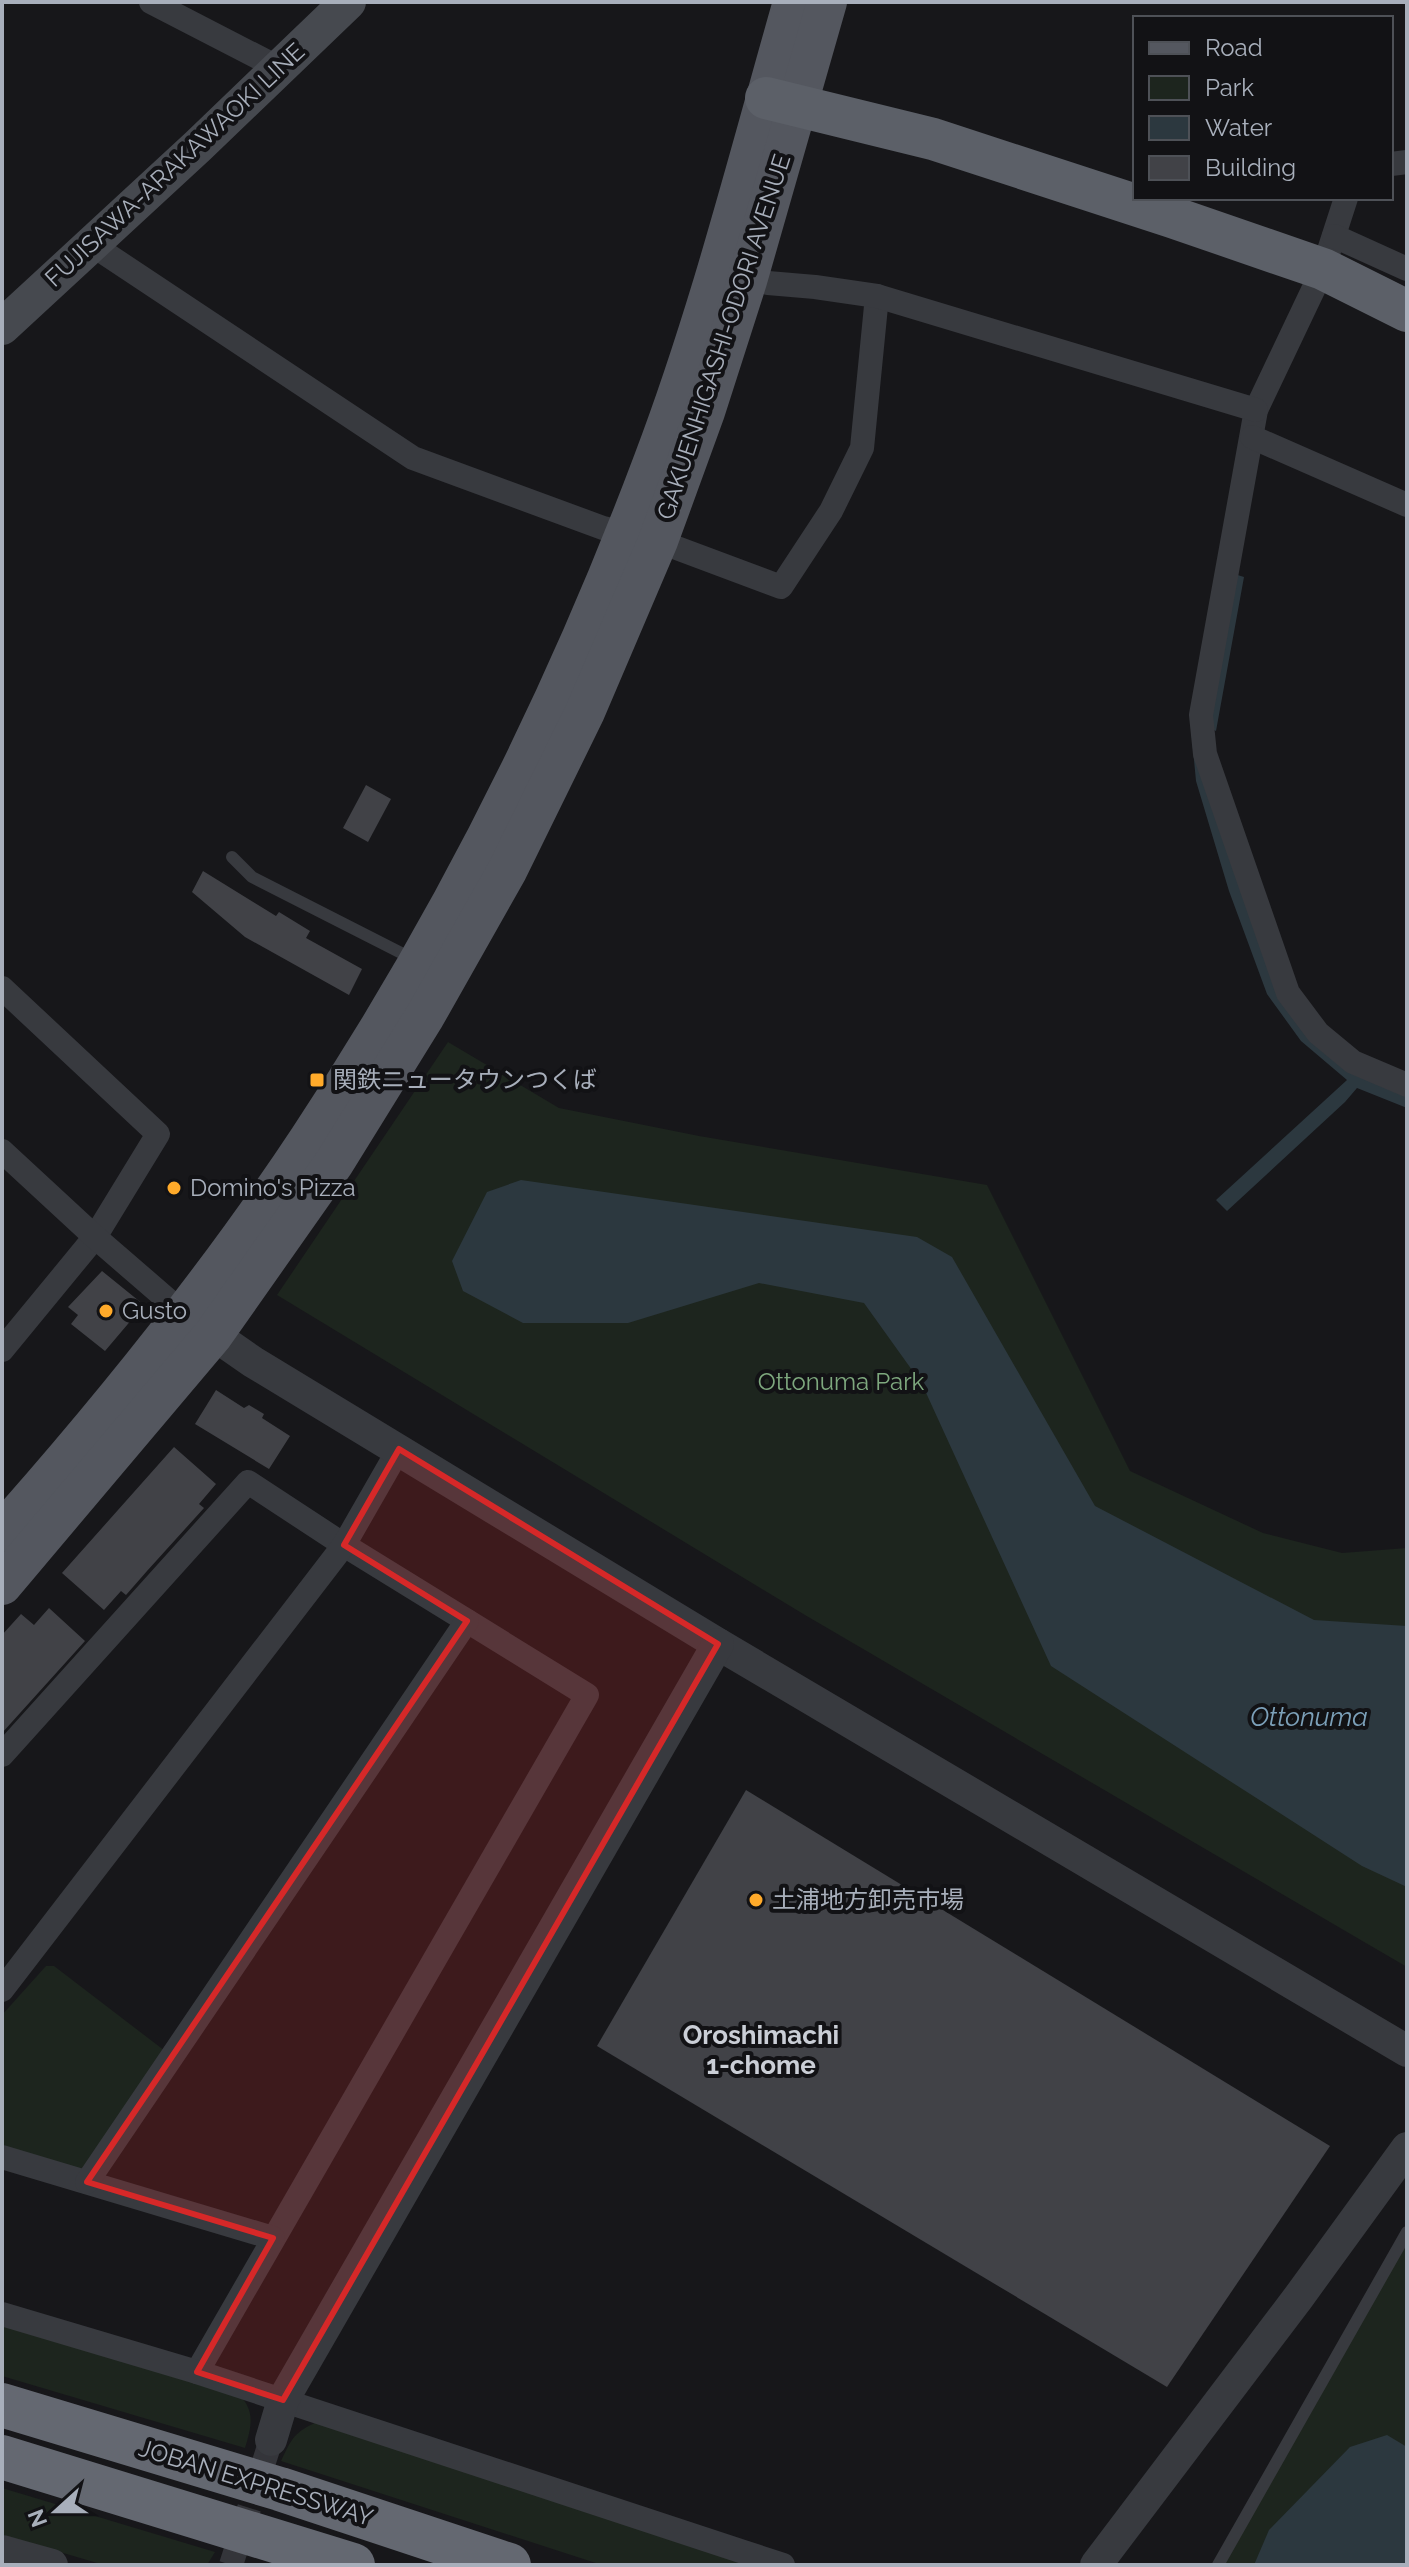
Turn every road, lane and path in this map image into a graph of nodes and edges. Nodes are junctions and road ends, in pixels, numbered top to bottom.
1 (151, 2) edge
2 (348, 2) edge
3 (793, 2) edge
4 (827, 2) edge
5 (279, 68) junction
6 (782, 101) junction
7 (1345, 200) edge
8 (91, 244) junction
9 (1328, 252) junction
10 (1407, 269) edge
11 (768, 283) dead end
12 (877, 296) junction
13 (1407, 311) edge
14 (2, 327) edge
15 (1256, 410) junction
16 (1252, 437) junction
17 (1407, 505) edge
18 (641, 538) junction
19 (232, 857) dead end
20 (418, 961) junction
21 (2, 988) edge
22 (1407, 1085) edge
23 (2, 1151) edge
24 (95, 1237) junction
25 (198, 1324) junction
26 (3, 1345) edge
27 (399, 1449) junction
28 (2, 1532) edge
29 (344, 1545) junction
30 (2, 1585) edge
31 (467, 1621) junction
32 (718, 1644) junction
33 (2, 1755) edge
34 (2, 1990) edge
35 (1407, 2051) edge
36 (1407, 2148) edge
37 (2, 2157) edge
38 (87, 2182) junction
39 (1407, 2232) edge
40 (273, 2238) junction
41 (2, 2314) edge
42 (197, 2372) junction
43 (283, 2400) junction
44 (2, 2405) edge
45 (271, 2440) tunnel mouth
46 (2, 2457) edge
47 (2, 2551) edge
48 (52, 2565) edge
49 (353, 2565) edge
50 (509, 2565) edge
51 (783, 2565) edge
52 (1096, 2565) edge
53 (1218, 2565) edge

1 - 5 street
2 - 5 main road, FUJISAWA-ARAKAWAOKI LINE
3 - 6 main road, GAKUENHIGASHI-ODORI AVENUE
4 - 6 main road, GAKUENHIGASHI-ODORI AVENUE
5 - 8 main road, FUJISAWA-ARAKAWAOKI LINE
6 - 9 highway
6 - 18 main road, GAKUENHIGASHI-ODORI AVENUE
7 - 9 street
8 - 14 main road, FUJISAWA-ARAKAWAOKI LINE
8 - 18 street
9 - 10 street
9 - 13 highway
9 - 15 street
11 - 12 street
12 - 15 street
12 - 18 street
15 - 16 street
16 - 17 street
16 - 22 street
18 - 20 main road, GAKUENHIGASHI-ODORI AVENUE
18 - 25 main road, GAKUENHIGASHI-ODORI AVENUE
19 - 20 lane
20 - 25 main road, GAKUENHIGASHI-ODORI AVENUE
21 - 24 street
23 - 24 street
24 - 25 street
24 - 26 street
25 - 27 street
25 - 28 main road, GAKUENHIGASHI-ODORI AVENUE
25 - 30 main road, GAKUENHIGASHI-ODORI AVENUE
27 - 29 street
27 - 32 street
29 - 31 street
29 - 33 street
29 - 34 street
31 - 38 street
31 - 40 street
32 - 35 street
32 - 43 street
36 - 52 street
37 - 38 street
38 - 40 street
39 - 53 lane
40 - 42 street
41 - 42 street
42 - 43 street
43 - 45 street
43 - 51 street
44 - 50 highway, JOBAN EXPRESSWAY
46 - 49 highway, JOBAN EXPRESSWAY
47 - 48 street

